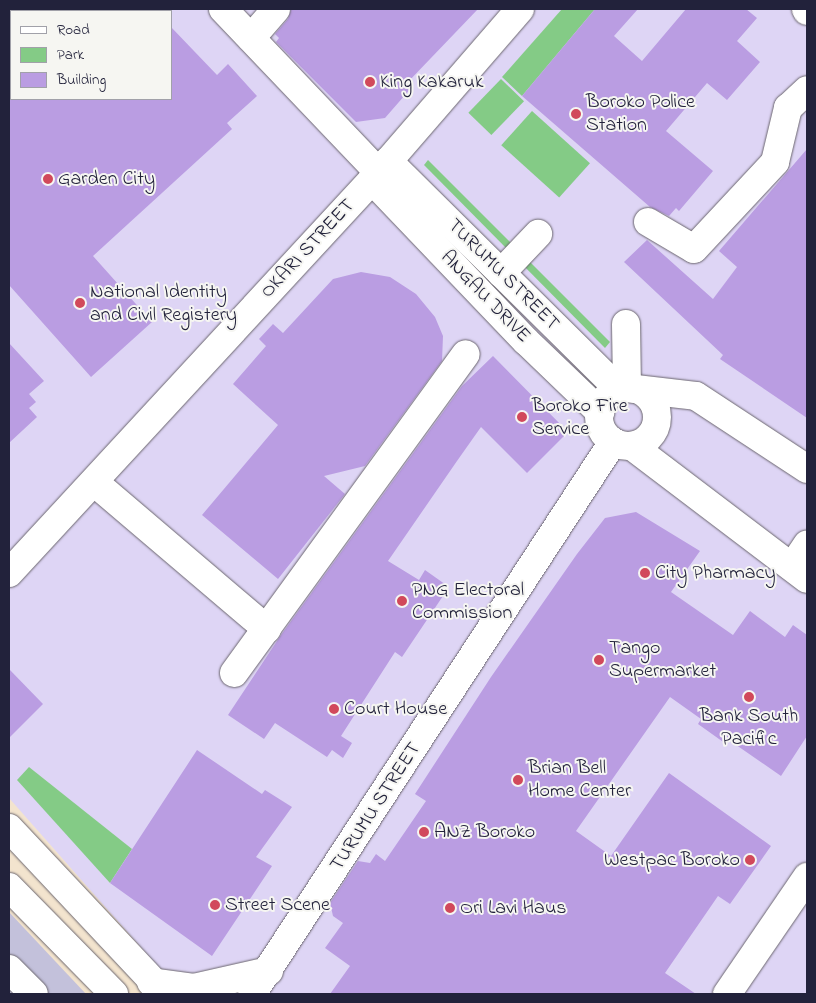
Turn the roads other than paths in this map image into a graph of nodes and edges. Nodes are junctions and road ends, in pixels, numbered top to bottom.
1 (223, 9) edge
2 (276, 9) edge
3 (520, 9) edge
4 (251, 38) junction
5 (807, 90) edge
6 (379, 171) junction
7 (648, 222) dead end
8 (538, 234) dead end
9 (501, 273) junction
10 (626, 324) dead end
11 (466, 354) dead end
12 (629, 390) junction
13 (600, 412) junction
14 (623, 444) junction
15 (807, 469) edge
16 (94, 482) junction
17 (807, 544) edge
18 (9, 573) edge
19 (800, 573) edge
20 (267, 629) junction
21 (234, 673) dead end
22 (9, 828) edge
23 (807, 877) edge
24 (9, 887) edge
25 (9, 969) edge
26 (269, 971) junction
27 (158, 988) edge
28 (34, 994) edge
29 (114, 994) edge
30 (252, 994) edge
31 (727, 994) edge

1 - 4 main road, ANGAU DRIVE
2 - 4 main road
3 - 6 main road, OKARI STREET
4 - 6 main road, ANGAU DRIVE
5 - 7 main road
6 - 9 main road, TURUMU STREET
6 - 13 main road, ANGAU DRIVE
6 - 16 main road, OKARI STREET
8 - 9 main road
9 - 12 main road, TURUMU STREET
10 - 12 main road
11 - 20 main road
12 - 13 main road
12 - 14 main road
12 - 15 main road
13 - 14 main road
14 - 19 main road
14 - 26 main road, TURUMU STREET
16 - 18 main road, OKARI STREET
16 - 20 main road
17 - 19 main road
20 - 21 main road
22 - 27 main road
23 - 31 main road
24 - 29 main road
25 - 28 main road
26 - 27 main road
26 - 30 main road, TURUMU STREET

